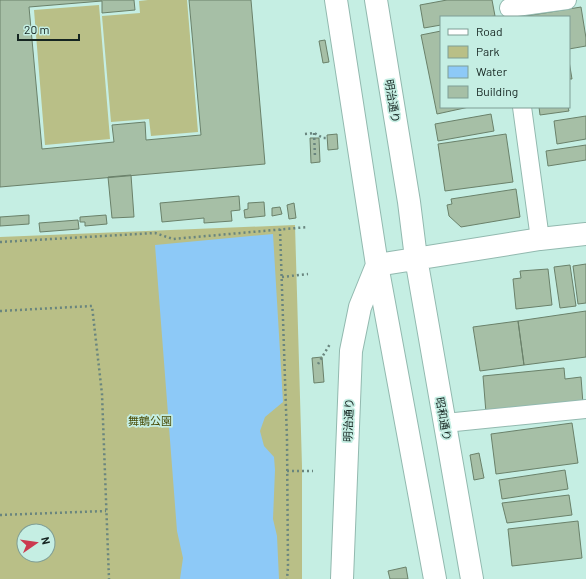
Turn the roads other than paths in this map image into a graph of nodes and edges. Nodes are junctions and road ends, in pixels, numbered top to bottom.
1 (336, 0) edge
2 (376, 0) edge
3 (567, 0) edge
4 (509, 8) edge
5 (522, 108) edge
6 (586, 234) edge
7 (540, 239) junction
8 (416, 258) junction
9 (377, 265) junction
10 (586, 409) edge
11 (445, 423) junction
12 (342, 579) edge
13 (435, 579) edge
14 (472, 579) edge

1 - 9 street
2 - 8 street, 明治通り
3 - 4 street
5 - 7 street
6 - 7 street
7 - 8 street
8 - 9 street
8 - 11 street, 昭和通り
9 - 12 street, 明治通り
9 - 13 street
10 - 11 street
11 - 14 street, 昭和通り

